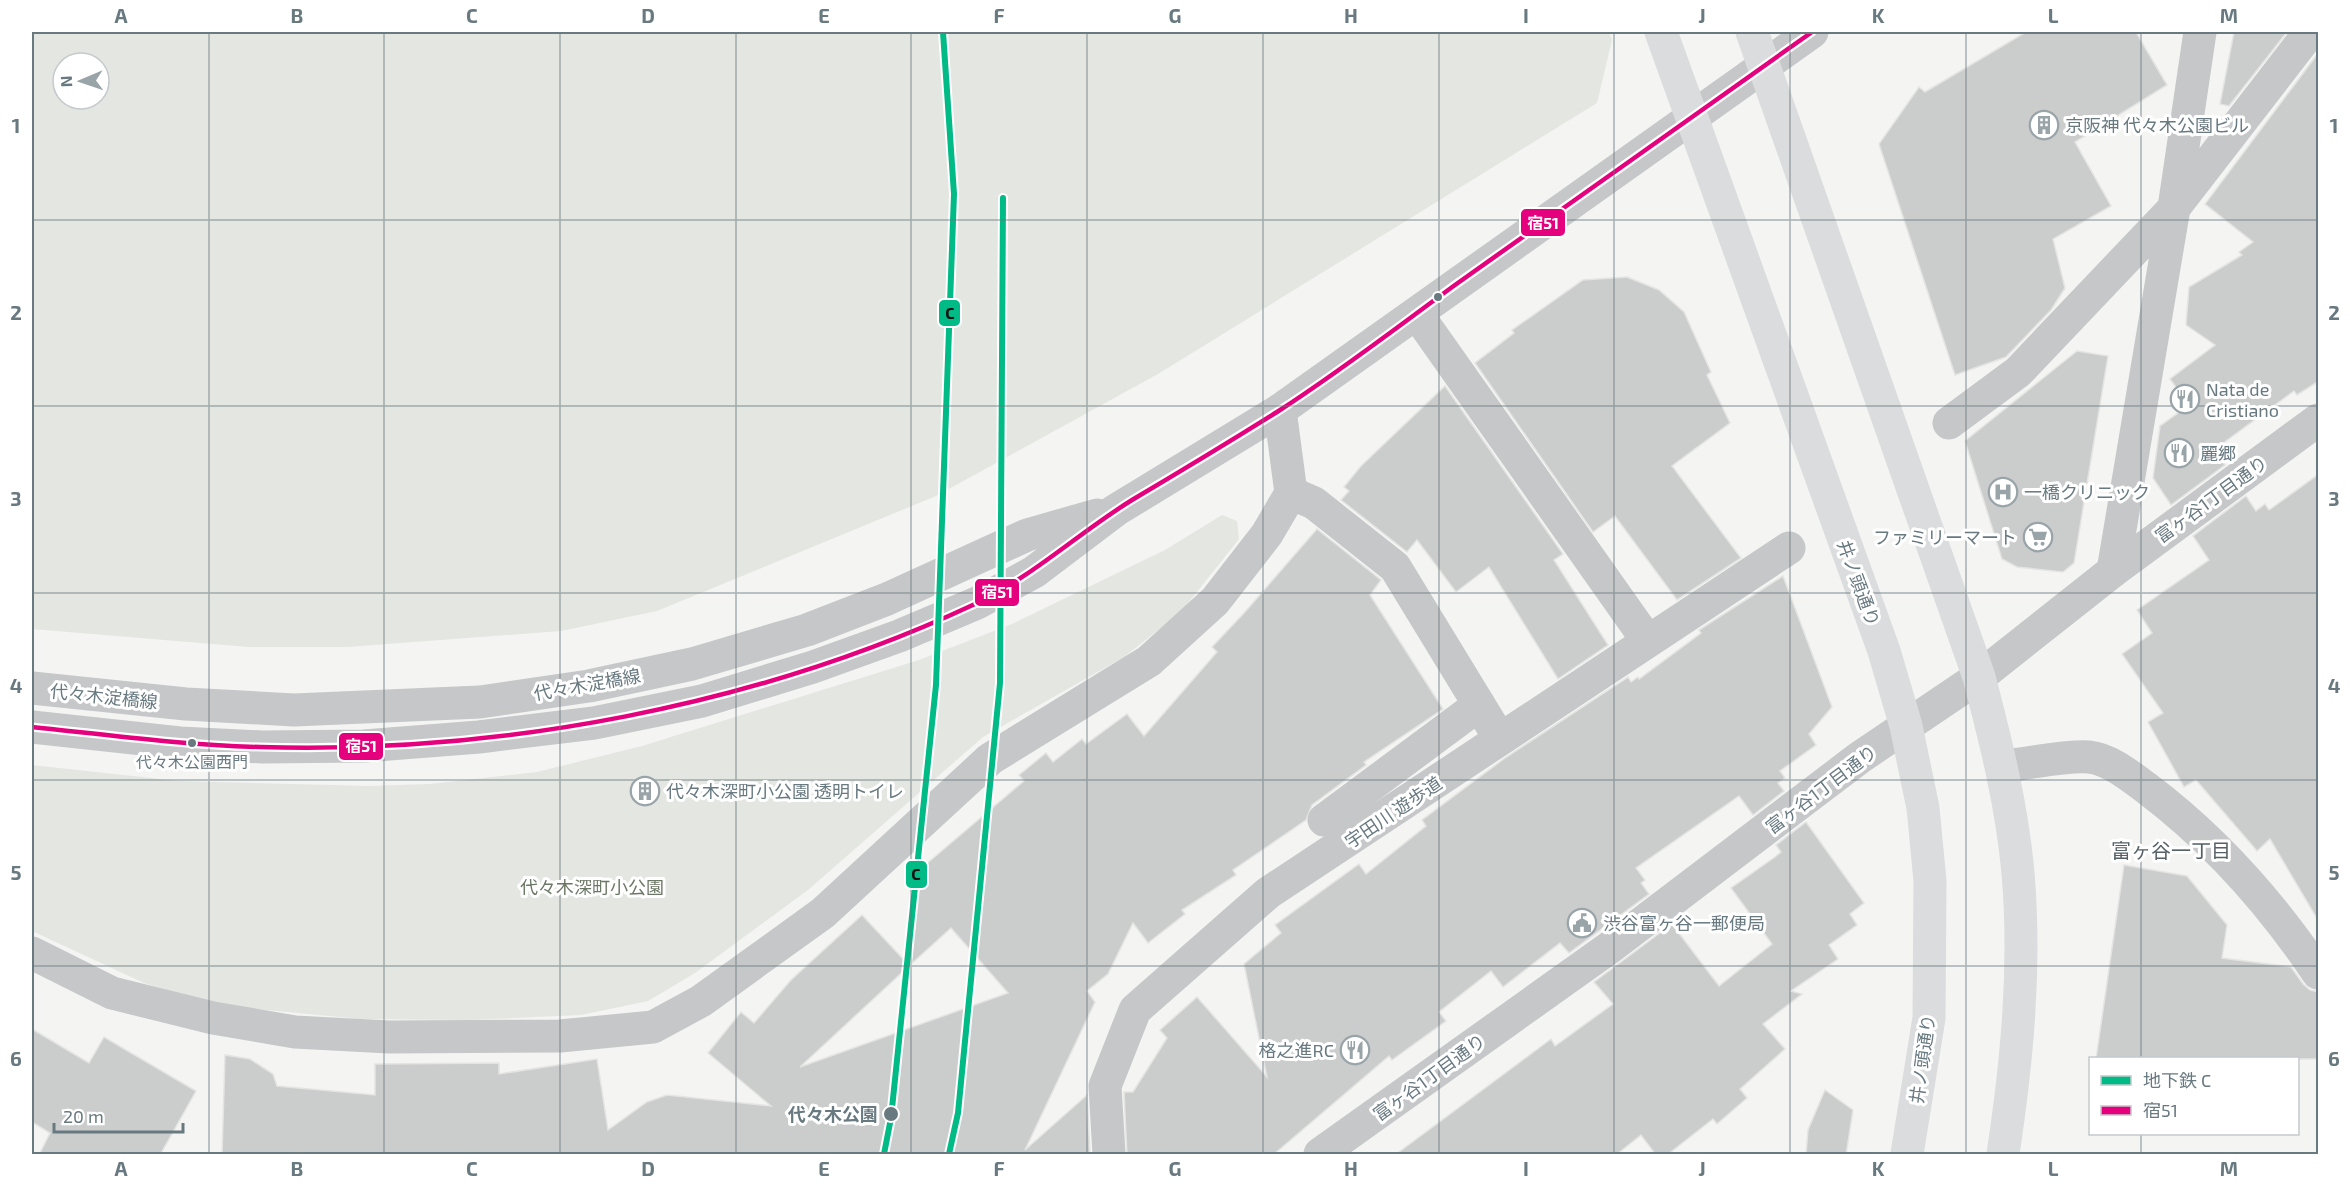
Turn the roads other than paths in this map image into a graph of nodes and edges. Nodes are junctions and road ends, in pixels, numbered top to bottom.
1 (1661, 32) edge
2 (1752, 32) edge
3 (1812, 32) edge
4 (2200, 32) edge
5 (2310, 32) edge
6 (1764, 66) junction
7 (1692, 119) junction
8 (2174, 208) junction
9 (1417, 314) junction
10 (1280, 410) junction
11 (2319, 420) edge
12 (1949, 423) dead end
13 (1291, 493) junction
14 (1116, 510) junction
15 (1789, 548) dead end
16 (2113, 571) junction
17 (1647, 640) junction
18 (1979, 677) junction
19 (32, 688) edge
20 (1479, 705) junction
21 (1906, 726) junction
22 (32, 727) edge
23 (1500, 739) junction
24 (2003, 766) junction
25 (1324, 820) dead end
26 (32, 954) edge
27 (2319, 973) edge
28 (1109, 1155) edge
29 (1320, 1155) edge
30 (1907, 1155) edge
31 (2003, 1155) edge

1 - 7 main road, 井ノ頭通り
2 - 6 main road
3 - 6 street
4 - 8 street
5 - 8 street
6 - 7 street
6 - 18 main road
7 - 9 street, 代々木淀橋線
7 - 21 main road, 井ノ頭通り
8 - 12 street
8 - 16 street
9 - 10 street, 代々木淀橋線
9 - 17 street
10 - 13 street
10 - 14 street, 代々木淀橋線
11 - 16 street, 富ヶ谷1丁目通り
13 - 20 street
13 - 26 street
14 - 19 street, 代々木淀橋線
14 - 22 street, 代々木淀橋線
15 - 17 street, 宇田川 遊歩道
16 - 18 street, 富ヶ谷1丁目通り
17 - 23 street, 宇田川 遊歩道
18 - 21 street, 富ヶ谷1丁目通り
18 - 24 main road
20 - 23 street
20 - 25 street
21 - 29 street, 富ヶ谷1丁目通り
21 - 30 main road, 井ノ頭通り
23 - 28 street, 宇田川 遊歩道
24 - 27 street
24 - 31 main road

